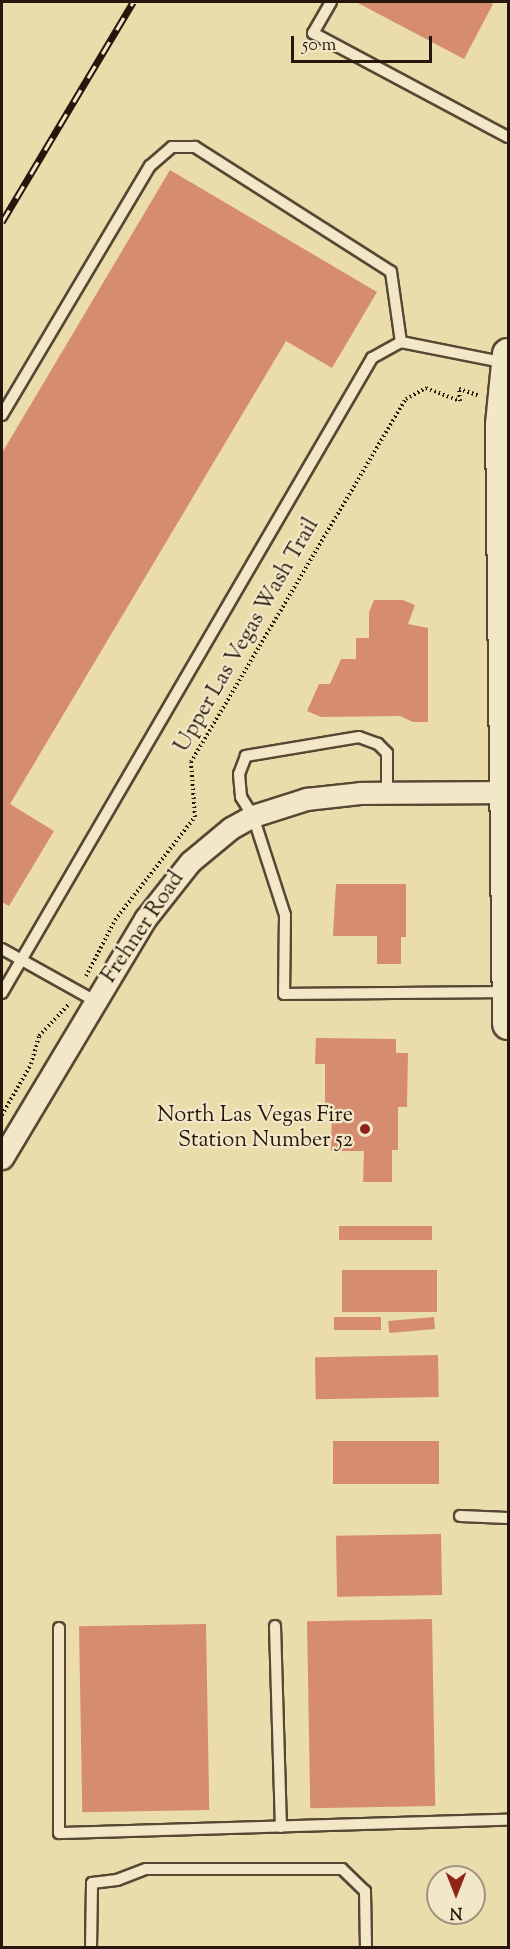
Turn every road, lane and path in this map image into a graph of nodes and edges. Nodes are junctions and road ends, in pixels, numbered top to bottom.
1 (331, 2) edge
2 (508, 136) edge
3 (400, 342) junction
4 (508, 360) edge
5 (501, 402) junction
6 (2, 416) edge
7 (506, 746) edge
8 (505, 792) junction
9 (387, 793) junction
10 (253, 816) junction
11 (508, 938) edge
12 (2, 950) edge
13 (20, 960) junction
14 (508, 992) edge
15 (2, 993) edge
16 (86, 996) junction
17 (508, 1024) edge
18 (2, 1115) edge
19 (2, 1158) edge
20 (459, 1516) dead end
21 (508, 1518) edge
22 (275, 1626) dead end
23 (58, 1628) dead end
24 (508, 1821) edge
25 (281, 1827) junction
26 (91, 1947) edge
27 (366, 1947) edge

1 - 2 lane
3 - 4 lane
3 - 6 lane
3 - 13 lane
4 - 5 main road
5 - 7 main road
5 - 16 path, Upper Las Vegas Wash Trail
7 - 8 main road
8 - 9 street, Frehner Road
8 - 11 main road
9 - 10 street, Frehner Road
9 - 10 lane
10 - 14 lane
10 - 16 street, Frehner Road
11 - 14 main road
12 - 13 lane
13 - 15 lane
13 - 16 lane
14 - 17 main road
16 - 18 path, Upper Las Vegas Wash Trail
16 - 19 street, Frehner Road
20 - 21 lane
22 - 25 lane
23 - 25 lane
24 - 25 lane
26 - 27 lane

